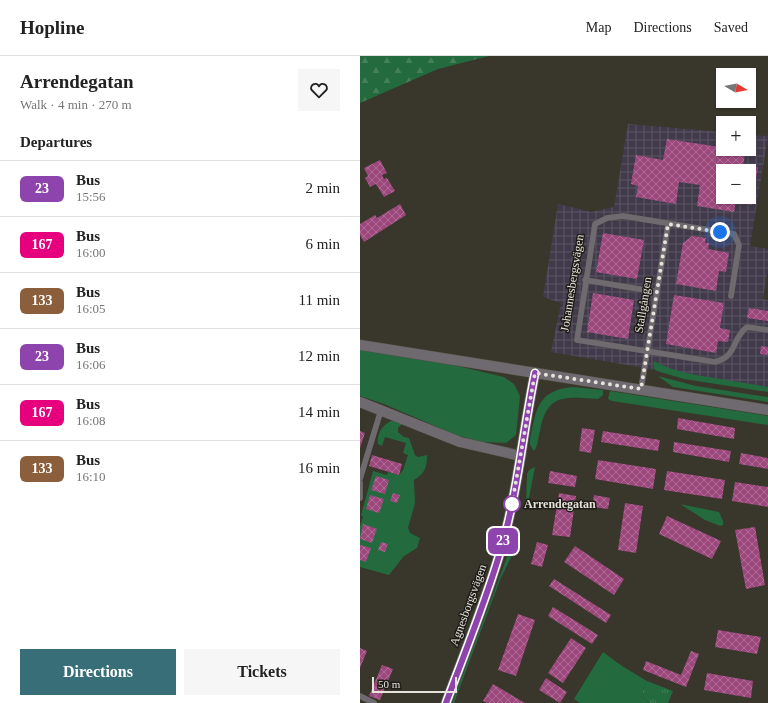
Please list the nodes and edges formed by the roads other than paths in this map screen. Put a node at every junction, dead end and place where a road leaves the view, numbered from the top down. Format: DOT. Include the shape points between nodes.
graph roads {
  1 [pos="668,224"];
  2 [pos="585,280"];
  3 [pos="657,292"];
  4 [pos="731,296"];
  5 [pos="768,330"];
  6 [pos="360,345"];
  7 [pos="647,351"];
  8 [pos="535,373"];
  9 [pos="641,389"];
  10 [pos="360,402"];
  11 [pos="381,410"];
  12 [pos="768,410"];
  13 [pos="521,456"];
  14 [pos="360,479"];
  15 [pos="360,483"];
  16 [pos="360,498"];
  17 [pos="360,696"];
  18 [pos="374,703"];
  19 [pos="446,703"];
  1 -- 2 [label="lane, Johannesbergsvägen" via="623,216 607,218 595,224"];
  1 -- 3 [label="lane, Stallgången"];
  1 -- 4 [label="lane, Johannesbergsvägen" via="734,234 739,245"];
  2 -- 3 [label="lane"];
  2 -- 7 [label="lane, Johannesbergsvägen" via="577,340"];
  3 -- 7 [label="lane, Stallgången"];
  5 -- 7 [label="lane, Johannesbergsvägen" via="747,327 740,332 733,351 724,359 715,362"];
  6 -- 8 [label="street"];
  7 -- 9 [label="lane, Stallgången"];
  8 -- 9 [label="street"];
  8 -- 13 [label="street, Agnesborgsvägen"];
  9 -- 12 [label="street"];
  10 -- 11 [label="street"];
  11 -- 13 [label="street" via="460,442"];
  11 -- 14 [label="lane"];
  13 -- 19 [label="street, Agnesborgsvägen" via="502,548"];
  15 -- 16 [label="lane"];
  17 -- 18 [label="lane"];
}
